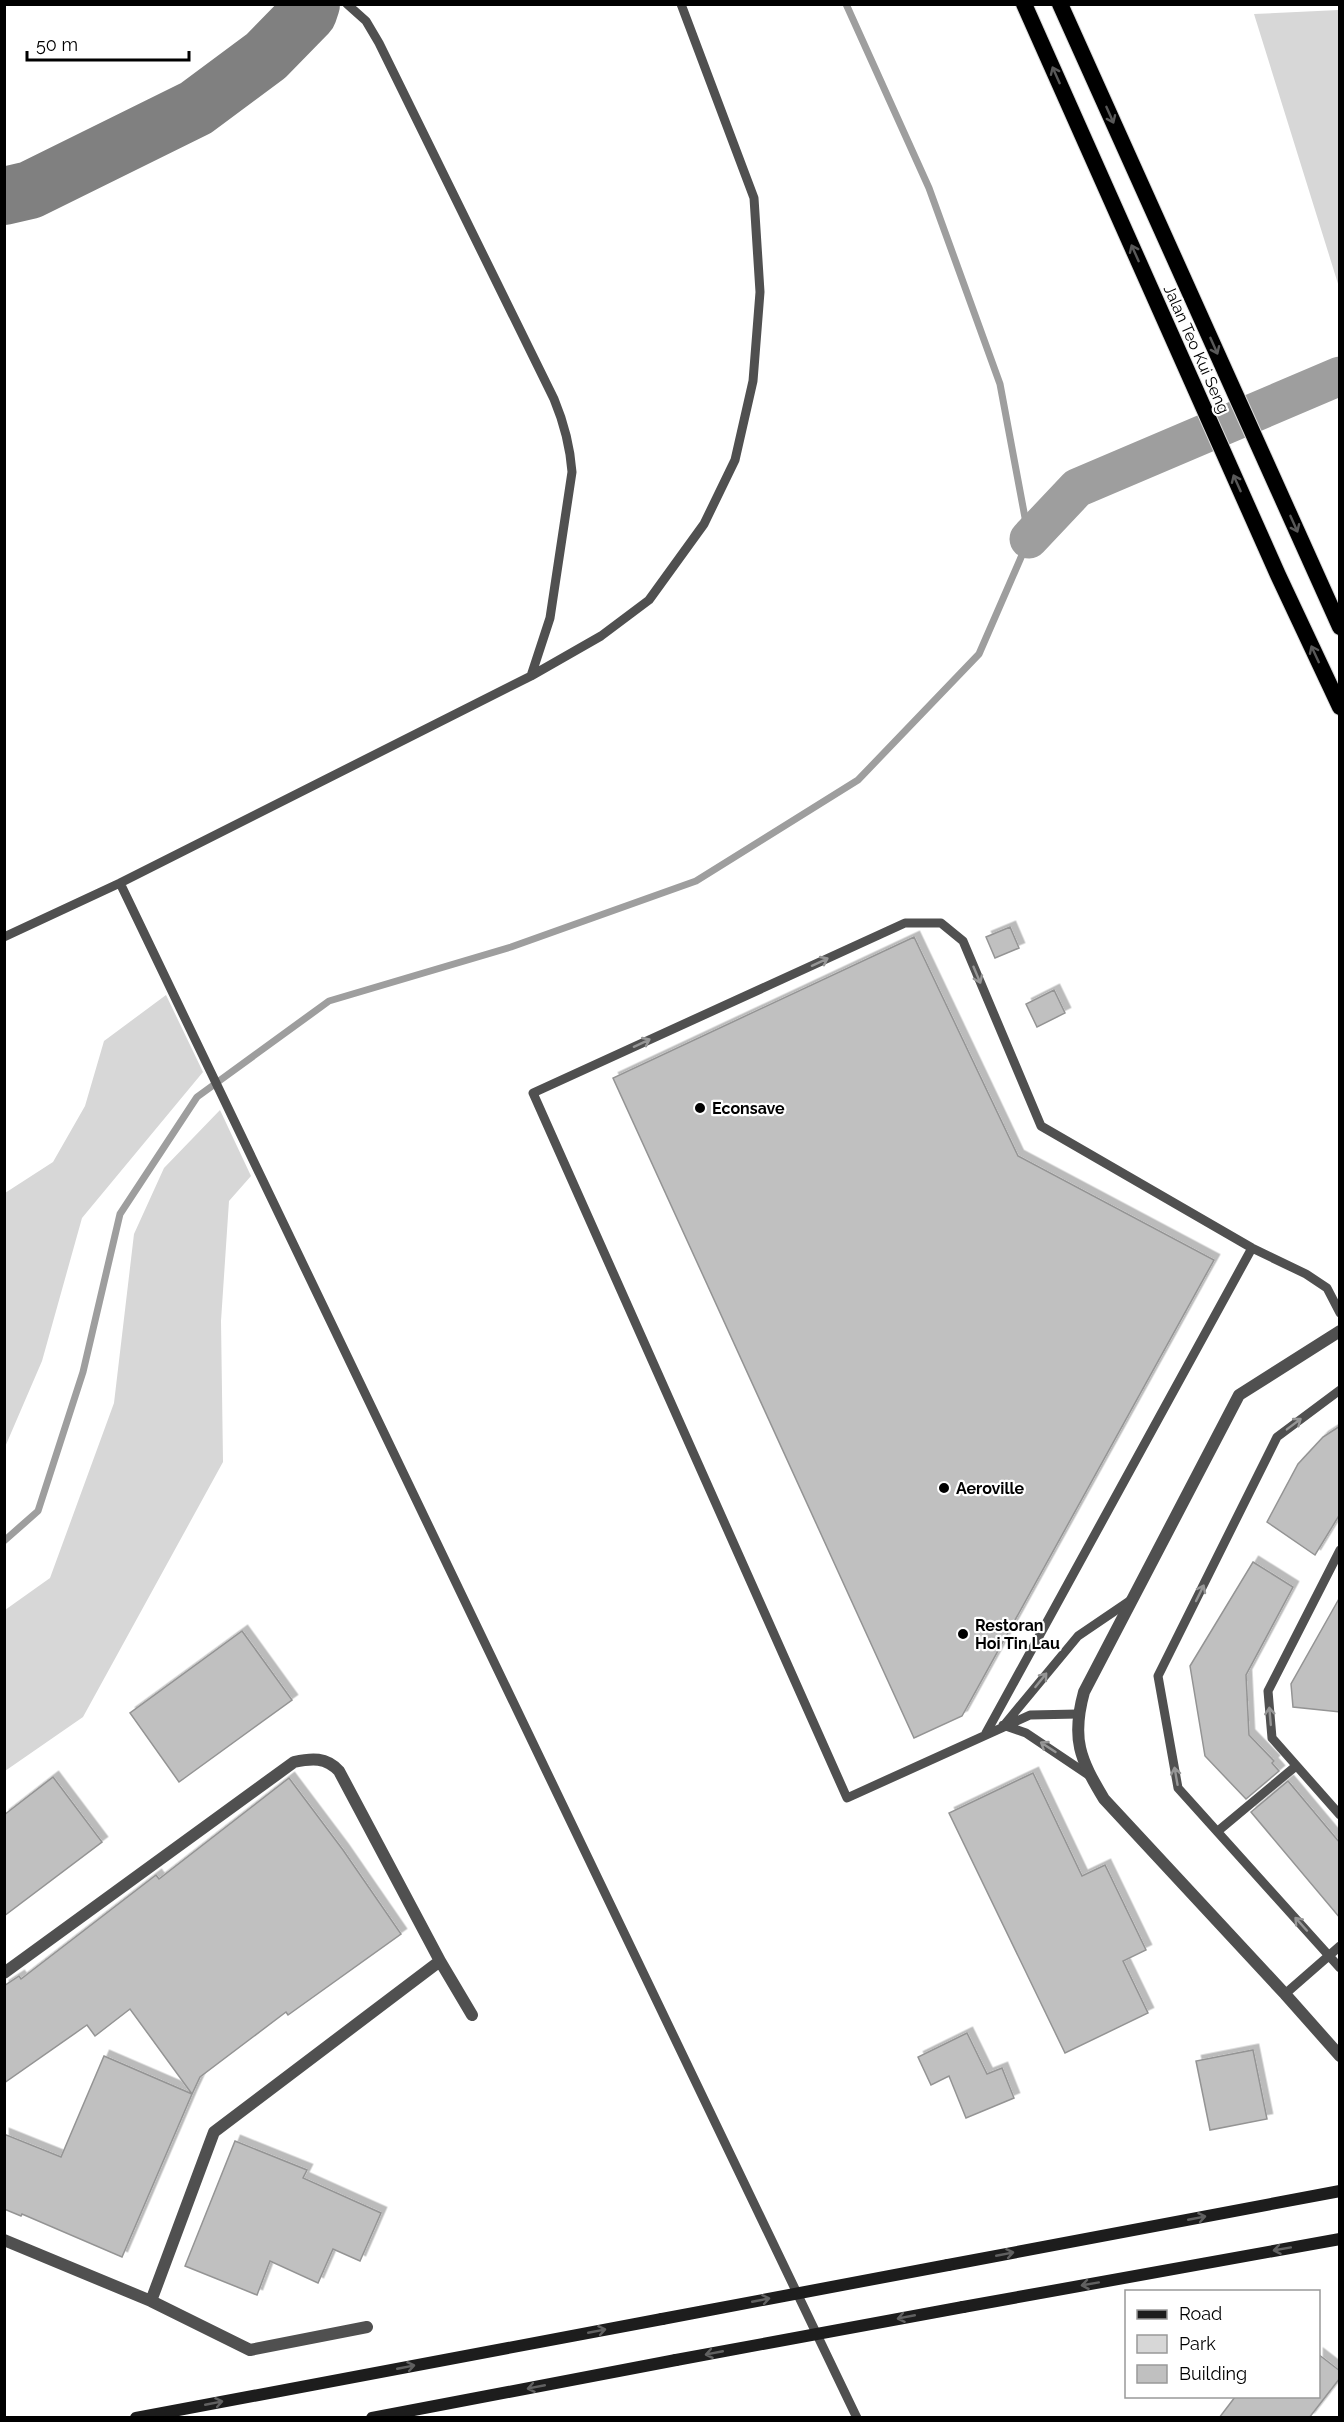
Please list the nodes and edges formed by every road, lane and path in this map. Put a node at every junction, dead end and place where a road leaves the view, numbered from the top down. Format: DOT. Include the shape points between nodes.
graph roads {
  1 [pos="347,4"];
  2 [pos="681,4"];
  3 [pos="1024,4"];
  4 [pos="1060,4"];
  5 [pos="1340,627"];
  6 [pos="531,676"];
  7 [pos="1340,707"];
  8 [pos="120,883"];
  9 [pos="4,937"];
  10 [pos="1252,1248"];
  11 [pos="1340,1313"];
  12 [pos="1340,1331"];
  13 [pos="1340,1390"];
  14 [pos="1340,1550"];
  15 [pos="1134,1597"];
  16 [pos="1078,1714"];
  17 [pos="1004,1725"];
  18 [pos="986,1733"];
  19 [pos="1296,1766"];
  20 [pos="1090,1776"];
  21 [pos="1340,1815"];
  22 [pos="1218,1831"];
  23 [pos="1340,1946"];
  24 [pos="1329,1956"];
  25 [pos="440,1961"];
  26 [pos="1340,1968"];
  27 [pos="4,1972"];
  28 [pos="1285,1994"];
  29 [pos="472,2015"];
  30 [pos="1340,2056"];
  31 [pos="1340,2191"];
  32 [pos="1340,2239"];
  33 [pos="4,2240"];
  34 [pos="151,2301"];
  35 [pos="367,2327"];
  36 [pos="136,2418"];
  37 [pos="372,2418"];
  38 [pos="856,2418"];
  1 -- 6 [label="lane" via="366,21 379,43 565,427 572,472 550,618"];
  2 -- 6 [label="lane" via="754,198 760,292 753,381 735,460 710,513 649,600 601,636"];
  7 -- 3 [label="highway, Jalan Teo Kui Seng, one-way"];
  4 -- 5 [label="highway, Jalan Teo Kui Seng, one-way"];
  6 -- 8 [label="lane"];
  8 -- 9 [label="lane"];
  8 -- 38 [label="lane"];
  10 -- 11 [label="lane" via="1327,1288"];
  10 -- 18 [label="lane"];
  18 -- 10 [label="lane, one-way" via="847,1798 533,1093 905,923 941,923 963,941 1041,1126"];
  12 -- 15 [label="street" via="1239,1395"];
  22 -- 13 [label="lane, one-way" via="1178,1788 1158,1676 1277,1437"];
  19 -- 14 [label="lane, one-way" via="1272,1738 1268,1691"];
  15 -- 16 [label="street" via="1084,1692"];
  17 -- 15 [label="lane, one-way" via="1078,1636"];
  16 -- 17 [label="lane" via="1030,1714"];
  16 -- 20 [label="street" via="1078,1747"];
  17 -- 18 [label="lane"];
  20 -- 17 [label="lane, one-way" via="1026,1733"];
  19 -- 21 [label="lane"];
  19 -- 22 [label="lane"];
  20 -- 28 [label="street" via="1104,1799"];
  24 -- 22 [label="lane, one-way"];
  23 -- 24 [label="lane"];
  24 -- 26 [label="lane"];
  24 -- 28 [label="lane"];
  25 -- 27 [label="street" via="339,1771 320,1759 306,1759 294,1762"];
  25 -- 29 [label="street"];
  25 -- 34 [label="street" via="214,2132"];
  28 -- 30 [label="street"];
  36 -- 31 [label="main road, one-way, bridge"];
  32 -- 37 [label="main road, one-way, bridge"];
  33 -- 34 [label="street"];
  34 -- 35 [label="street" via="250,2350"];
}
